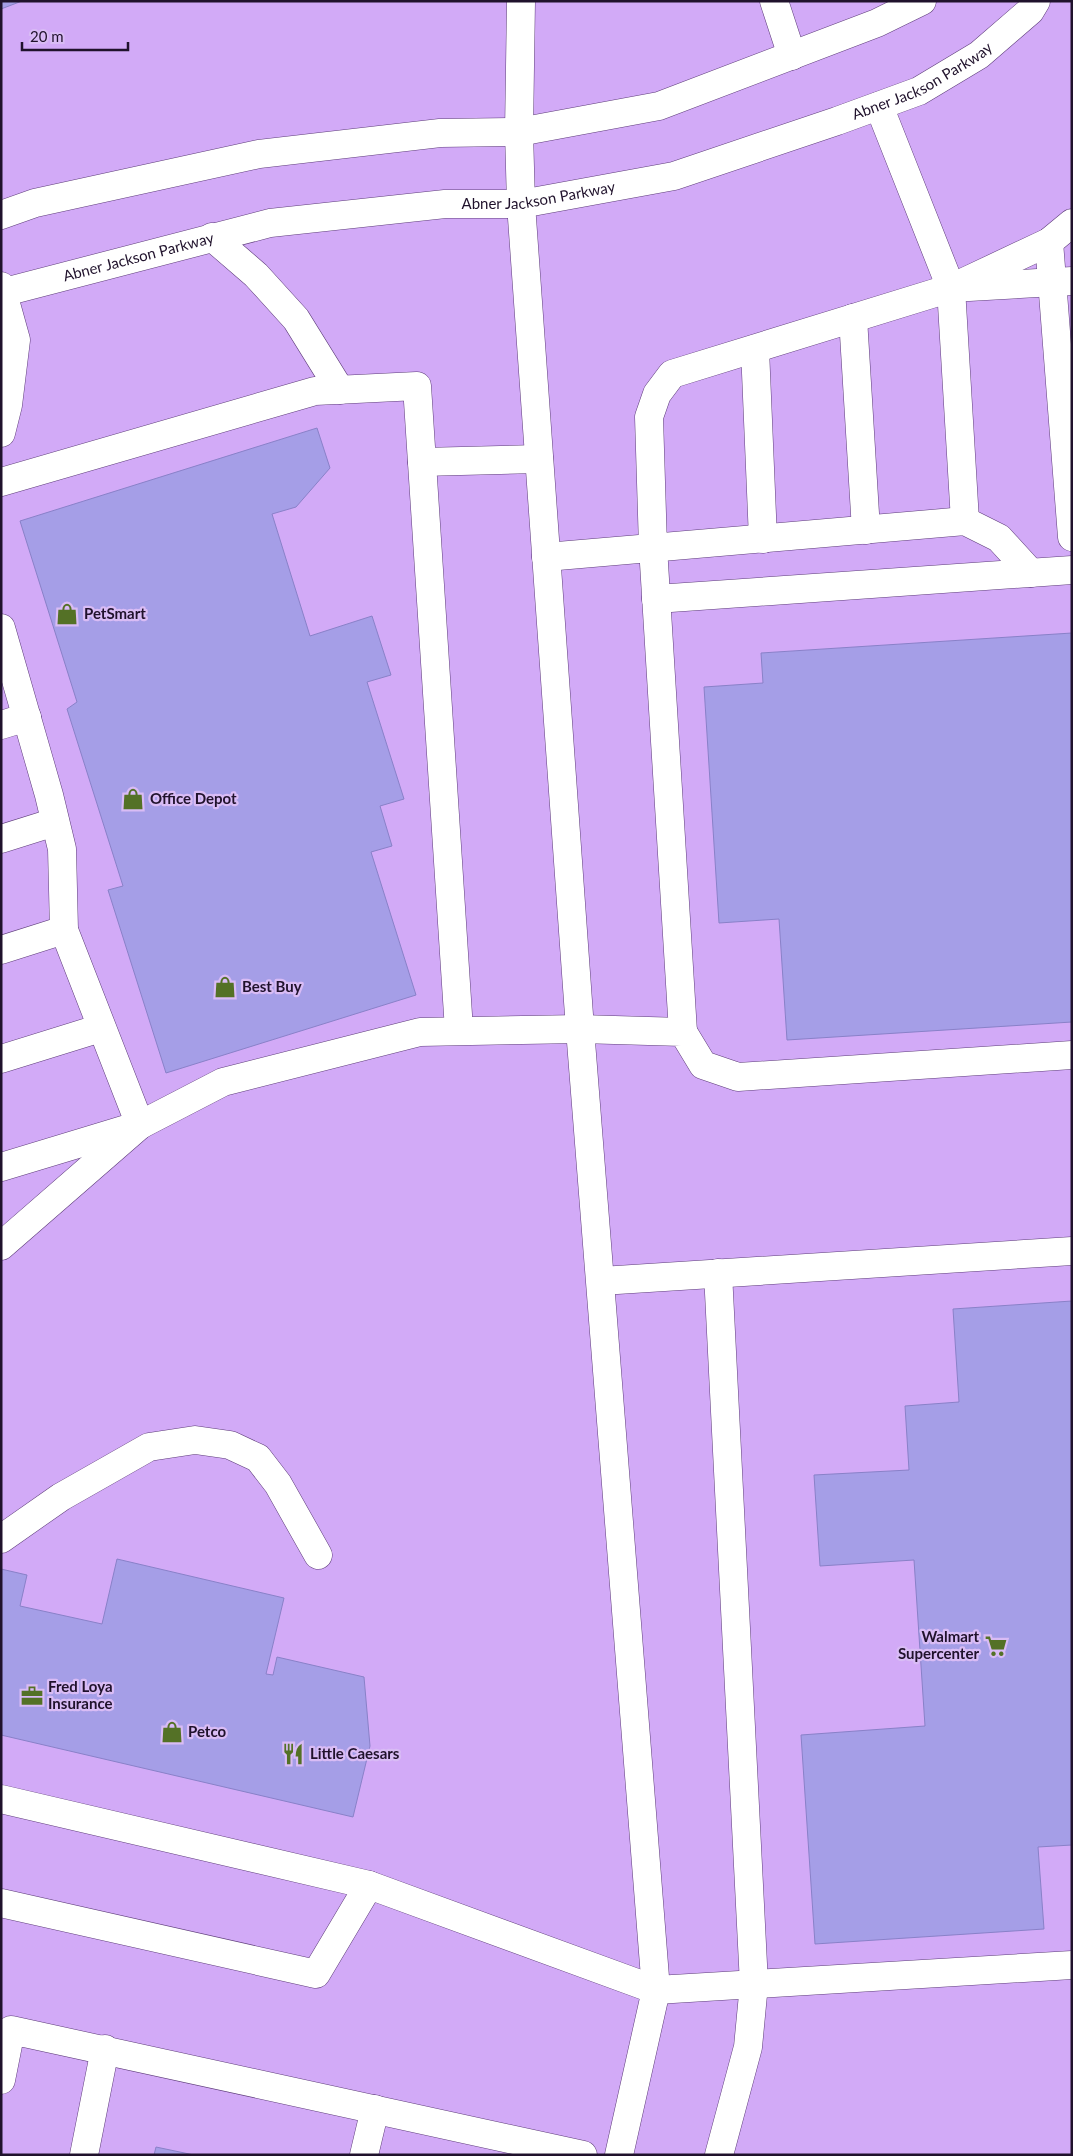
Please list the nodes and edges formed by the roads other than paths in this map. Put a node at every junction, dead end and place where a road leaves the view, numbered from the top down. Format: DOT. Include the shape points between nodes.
graph roads {
  1 [pos="521,1"];
  2 [pos="774,1"];
  3 [pos="922,1"];
  4 [pos="1036,1"];
  5 [pos="792,56"];
  6 [pos="879,106"];
  7 [pos="519,132"];
  8 [pos="521,204"];
  9 [pos="1,215"];
  10 [pos="1072,223"];
  11 [pos="212,237"];
  12 [pos="1049,242"];
  13 [pos="1062,282"];
  14 [pos="951,288"];
  15 [pos="2,291"];
  16 [pos="853,318"];
  17 [pos="755,349"];
  18 [pos="340,390"];
  19 [pos="1,433"];
  20 [pos="539,459"];
  21 [pos="422,462"];
  22 [pos="1,482"];
  23 [pos="965,521"];
  24 [pos="866,530"];
  25 [pos="763,538"];
  26 [pos="1072,538"];
  27 [pos="653,547"];
  28 [pos="546,557"];
  29 [pos="1072,570"];
  30 [pos="1031,573"];
  31 [pos="656,599"];
  32 [pos="1,628"];
  33 [pos="27,717"];
  34 [pos="1,725"];
  35 [pos="56,822"];
  36 [pos="1,840"];
  37 [pos="64,930"];
  38 [pos="1,950"];
  39 [pos="101,1028"];
  40 [pos="580,1029"];
  41 [pos="459,1030"];
  42 [pos="683,1032"];
  43 [pos="1072,1055"];
  44 [pos="1,1059"];
  45 [pos="140,1125"];
  46 [pos="1,1167"];
  47 [pos="1,1246"];
  48 [pos="1072,1251"];
  49 [pos="718,1273"];
  50 [pos="601,1281"];
  51 [pos="1,1539"];
  52 [pos="318,1555"];
  53 [pos="1,1799"];
  54 [pos="369,1885"];
  55 [pos="1,1902"];
  56 [pos="1072,1965"];
  57 [pos="754,1984"];
  58 [pos="656,1990"];
  59 [pos="105,2049"];
  60 [pos="1,2080"];
  61 [pos="375,2109"];
  62 [pos="539,2150"];
  63 [pos="84,2155"];
  64 [pos="364,2155"];
  65 [pos="584,2155"];
  66 [pos="618,2155"];
  67 [pos="719,2155"];
  1 -- 7 [label="street"];
  2 -- 5 [label="street"];
  3 -- 5 [label="street" via="877,23"];
  4 -- 6 [label="street, Abner Jackson Parkway" via="1030,11 979,55 919,91"];
  5 -- 7 [label="street" via="660,106"];
  6 -- 8 [label="street, Abner Jackson Parkway" via="674,176"];
  6 -- 14 [label="street"];
  7 -- 8 [label="street"];
  7 -- 9 [label="street" via="440,133 259,154 35,203"];
  8 -- 11 [label="street, Abner Jackson Parkway" via="445,204 270,223"];
  8 -- 20 [label="street"];
  10 -- 12 [label="street"];
  11 -- 15 [label="street, Abner Jackson Parkway"];
  11 -- 18 [label="street" via="256,275 296,319"];
  12 -- 13 [label="street"];
  12 -- 14 [label="street"];
  13 -- 14 [label="street"];
  13 -- 26 [label="street"];
  14 -- 16 [label="street"];
  14 -- 23 [label="street"];
  15 -- 19 [label="street" via="16,340"];
  16 -- 17 [label="street"];
  16 -- 24 [label="street"];
  17 -- 25 [label="street"];
  17 -- 27 [label="street" via="672,374 657,394 648,417"];
  18 -- 21 [label="street" via="417,386"];
  18 -- 22 [label="street" via="315,391"];
  20 -- 21 [label="street"];
  20 -- 28 [label="street"];
  21 -- 41 [label="street"];
  23 -- 24 [label="street"];
  23 -- 30 [label="street" via="999,538"];
  24 -- 25 [label="street"];
  25 -- 27 [label="street"];
  27 -- 28 [label="street"];
  27 -- 31 [label="street"];
  28 -- 40 [label="street"];
  29 -- 30 [label="street"];
  30 -- 31 [label="street"];
  31 -- 42 [label="street"];
  32 -- 33 [label="street"];
  33 -- 34 [label="street"];
  33 -- 35 [label="street"];
  35 -- 36 [label="street"];
  35 -- 37 [label="street" via="62,849"];
  37 -- 38 [label="street"];
  37 -- 39 [label="street"];
  39 -- 44 [label="street"];
  39 -- 45 [label="street"];
  40 -- 41 [label="street"];
  40 -- 42 [label="street"];
  40 -- 50 [label="street"];
  41 -- 45 [label="street" via="420,1032 223,1082"];
  42 -- 43 [label="street" via="703,1065 738,1077"];
  45 -- 46 [label="street"];
  45 -- 47 [label="street"];
  48 -- 49 [label="street"];
  49 -- 50 [label="street"];
  49 -- 57 [label="street"];
  50 -- 58 [label="street"];
  51 -- 52 [label="street" via="61,1497 149,1446 195,1440 230,1445 258,1458 278,1484"];
  53 -- 54 [label="street"];
  54 -- 55 [label="street" via="316,1974"];
  54 -- 58 [label="street"];
  56 -- 57 [label="street"];
  57 -- 58 [label="street"];
  57 -- 67 [label="street" via="748,2048"];
  58 -- 66 [label="street"];
  59 -- 60 [label="street" via="11,2030"];
  59 -- 61 [label="street"];
  59 -- 63 [label="street"];
  61 -- 62 [label="street"];
  61 -- 64 [label="street"];
  62 -- 65 [label="street"];
}
